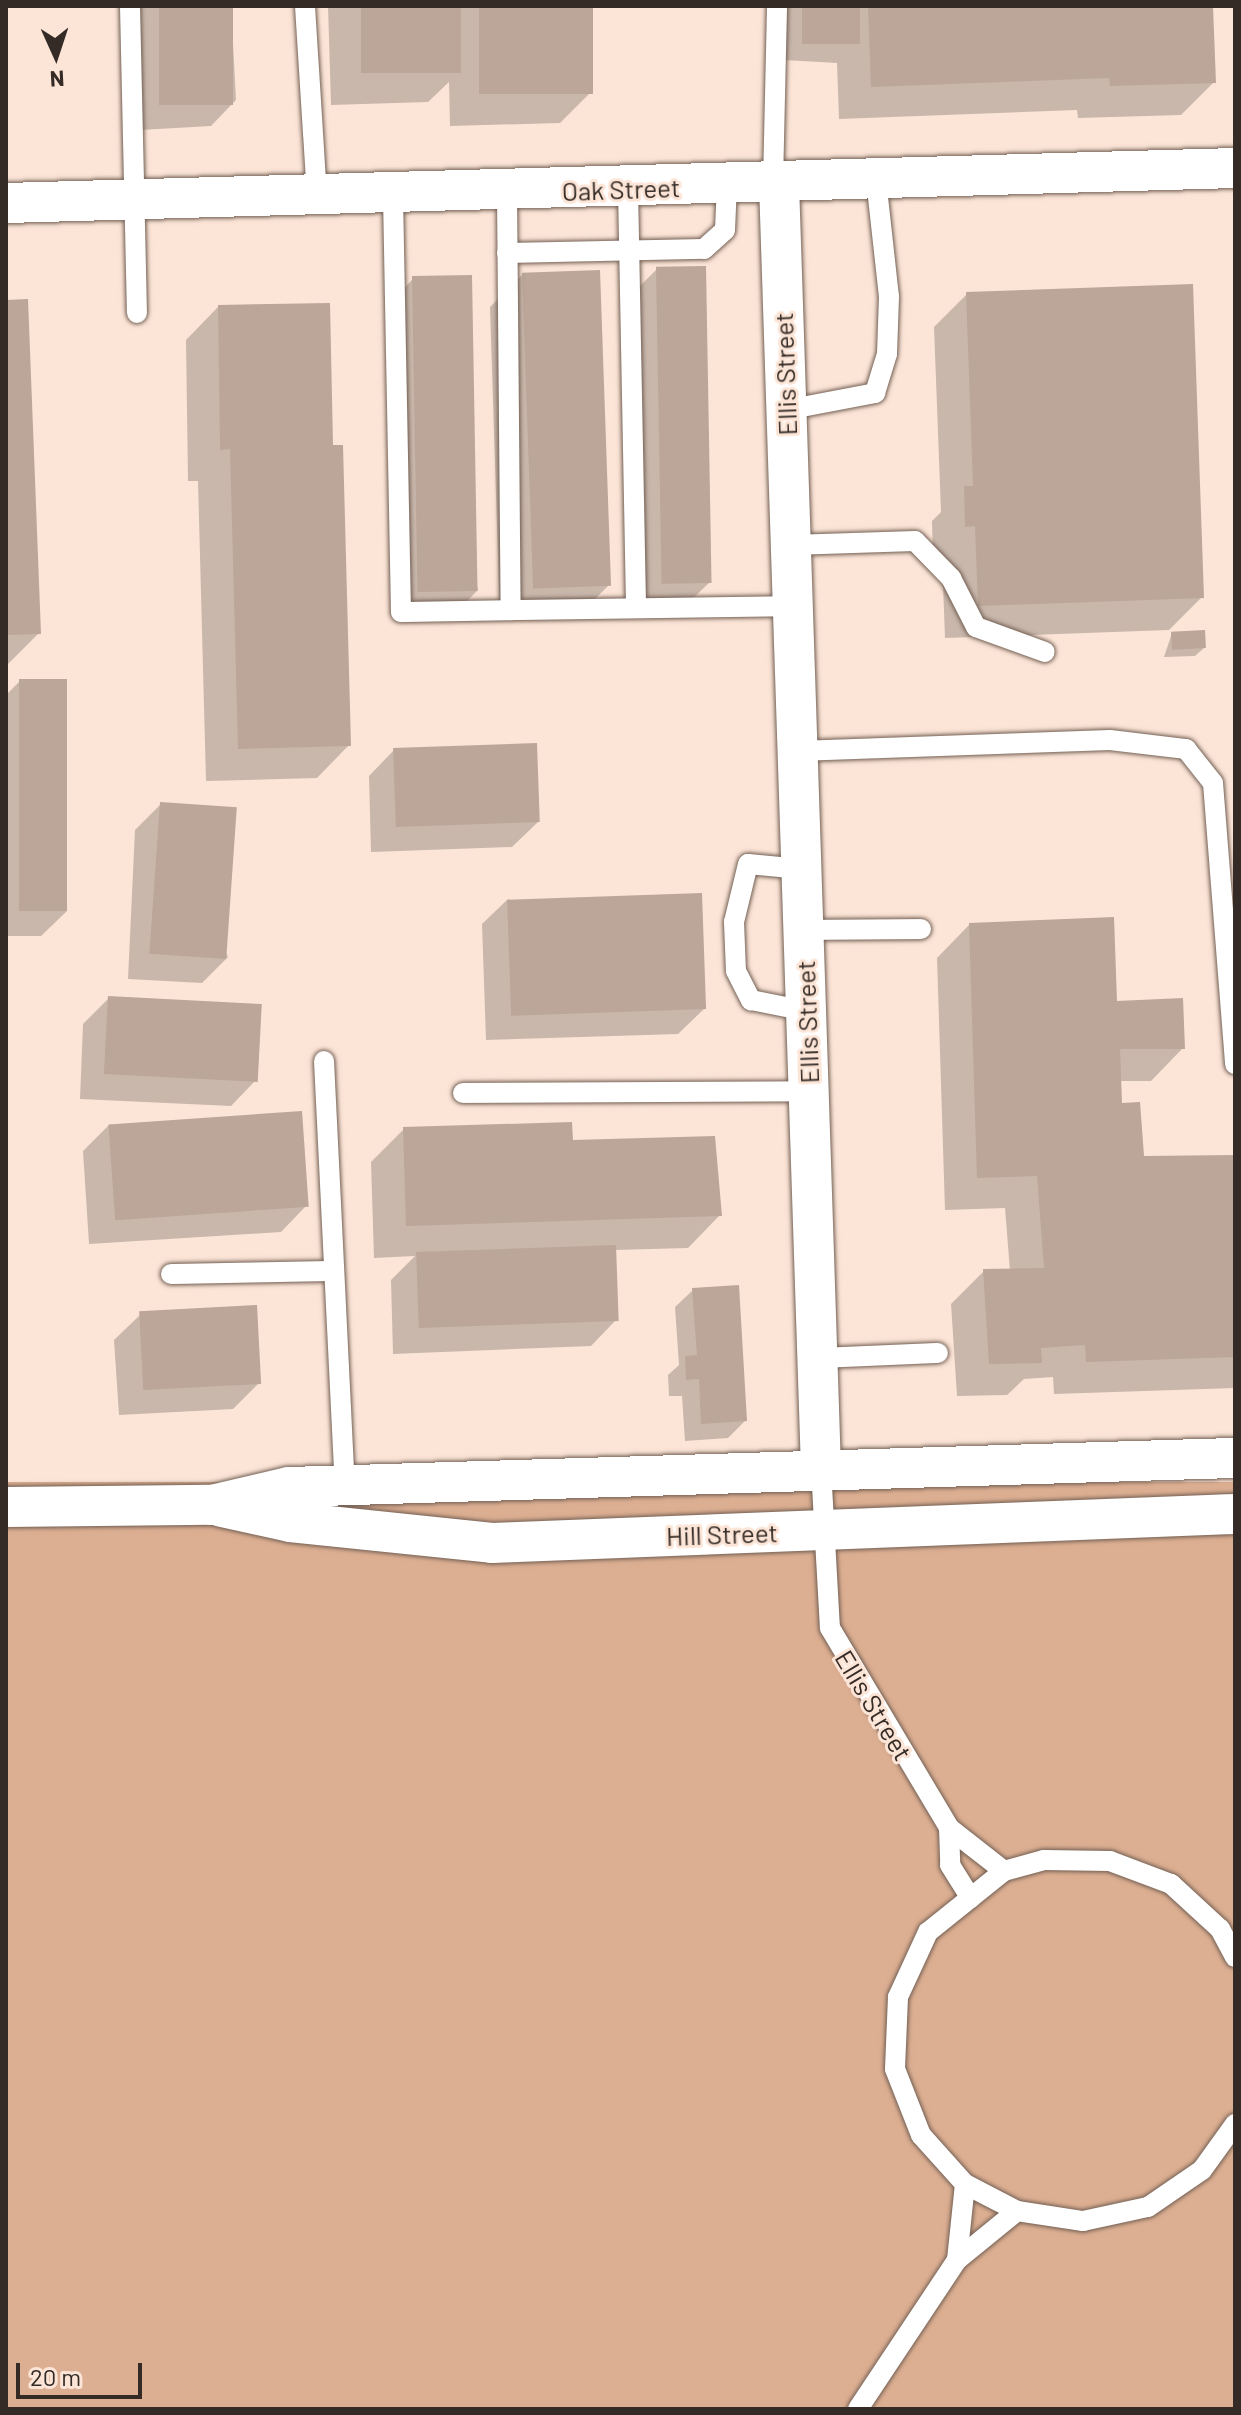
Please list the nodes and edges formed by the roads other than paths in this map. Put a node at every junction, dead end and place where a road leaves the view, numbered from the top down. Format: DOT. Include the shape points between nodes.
graph roads {
  1 [pos="130,6"];
  2 [pos="305,6"];
  3 [pos="777,6"];
  4 [pos="1235,168"];
  5 [pos="876,180"];
  6 [pos="776,183"];
  7 [pos="727,185"];
  8 [pos="628,188"];
  9 [pos="507,193"];
  10 [pos="393,196"];
  11 [pos="317,198"];
  12 [pos="135,201"];
  13 [pos="6,203"];
  14 [pos="629,250"];
  15 [pos="507,253"];
  16 [pos="137,313"];
  17 [pos="786,410"];
  18 [pos="791,545"];
  19 [pos="793,606"];
  20 [pos="636,608"];
  21 [pos="511,610"];
  22 [pos="1045,652"];
  23 [pos="798,751"];
  24 [pos="801,869"];
  25 [pos="921,929"];
  26 [pos="804,930"];
  27 [pos="806,1011"];
  28 [pos="324,1061"];
  29 [pos="1235,1064"];
  30 [pos="809,1091"];
  31 [pos="463,1093"];
  32 [pos="333,1271"];
  33 [pos="171,1274"];
  34 [pos="938,1353"];
  35 [pos="818,1358"];
  36 [pos="1235,1458"];
  37 [pos="821,1468"];
  38 [pos="345,1485"];
  39 [pos="212,1505"];
  40 [pos="6,1507"];
  41 [pos="1235,1514"];
  42 [pos="823,1530"];
  43 [pos="949,1828"];
  44 [pos="1004,1871"];
  45 [pos="971,1898"];
  46 [pos="1235,1957"];
  47 [pos="1235,2124"];
  48 [pos="965,2184"];
  49 [pos="1017,2211"];
  50 [pos="957,2260"];
  51 [pos="858,2409"];
  1 -- 12 [label="lane"];
  2 -- 11 [label="lane"];
  3 -- 6 [label="lane"];
  4 -- 5 [label="street, Oak Street"];
  5 -- 6 [label="street, Oak Street"];
  5 -- 17 [label="lane" via="889,297 887,354 875,393"];
  6 -- 7 [label="street, Oak Street"];
  6 -- 17 [label="street, Ellis Street"];
  7 -- 8 [label="street, Oak Street"];
  7 -- 14 [label="lane" via="725,230 715,245"];
  8 -- 9 [label="street, Oak Street"];
  8 -- 14 [label="lane"];
  9 -- 10 [label="street, Oak Street"];
  9 -- 15 [label="lane"];
  10 -- 11 [label="street, Oak Street"];
  10 -- 21 [label="lane" via="401,612"];
  11 -- 12 [label="street, Oak Street"];
  12 -- 13 [label="street, Oak Street"];
  12 -- 16 [label="lane"];
  14 -- 15 [label="lane"];
  14 -- 20 [label="lane"];
  15 -- 21 [label="lane"];
  17 -- 18 [label="street, Ellis Street"];
  18 -- 19 [label="street, Ellis Street"];
  18 -- 22 [label="lane" via="915,541 951,578 976,627"];
  19 -- 20 [label="lane"];
  19 -- 23 [label="street, Ellis Street"];
  20 -- 21 [label="lane"];
  23 -- 24 [label="street, Ellis Street"];
  23 -- 29 [label="lane" via="1110,740 1186,749 1213,783"];
  24 -- 26 [label="street, Ellis Street"];
  24 -- 27 [label="lane" via="748,864 734,922 736,971 751,1000"];
  25 -- 26 [label="lane"];
  26 -- 27 [label="street, Ellis Street"];
  27 -- 30 [label="street, Ellis Street"];
  28 -- 32 [label="lane"];
  30 -- 31 [label="lane"];
  30 -- 35 [label="street, Ellis Street"];
  32 -- 33 [label="lane"];
  32 -- 38 [label="lane"];
  34 -- 35 [label="lane"];
  35 -- 37 [label="street, Ellis Street"];
  36 -- 37 [label="street, Hill Street"];
  37 -- 38 [label="street, Hill Street"];
  37 -- 42 [label="lane, Ellis Street"];
  38 -- 39 [label="street, Hill Street" via="289,1487"];
  39 -- 40 [label="street, Hill Street"];
  39 -- 42 [label="street, Hill Street" via="290,1522 492,1543"];
  41 -- 42 [label="street, Hill Street"];
  42 -- 43 [label="lane, Ellis Street" via="830,1628"];
  43 -- 44 [label="lane, Ellis Street"];
  43 -- 45 [label="lane, Ellis Street" via="950,1865"];
  44 -- 45 [label="lane"];
  44 -- 46 [label="lane" via="1044,1860 1110,1861 1171,1884 1220,1929"];
  45 -- 48 [label="lane" via="928,1932 898,1997 895,2069 921,2135"];
  47 -- 49 [label="lane" via="1202,2170 1148,2207 1083,2221"];
  48 -- 49 [label="lane"];
  48 -- 50 [label="lane"];
  49 -- 50 [label="lane"];
  50 -- 51 [label="lane"];
}
